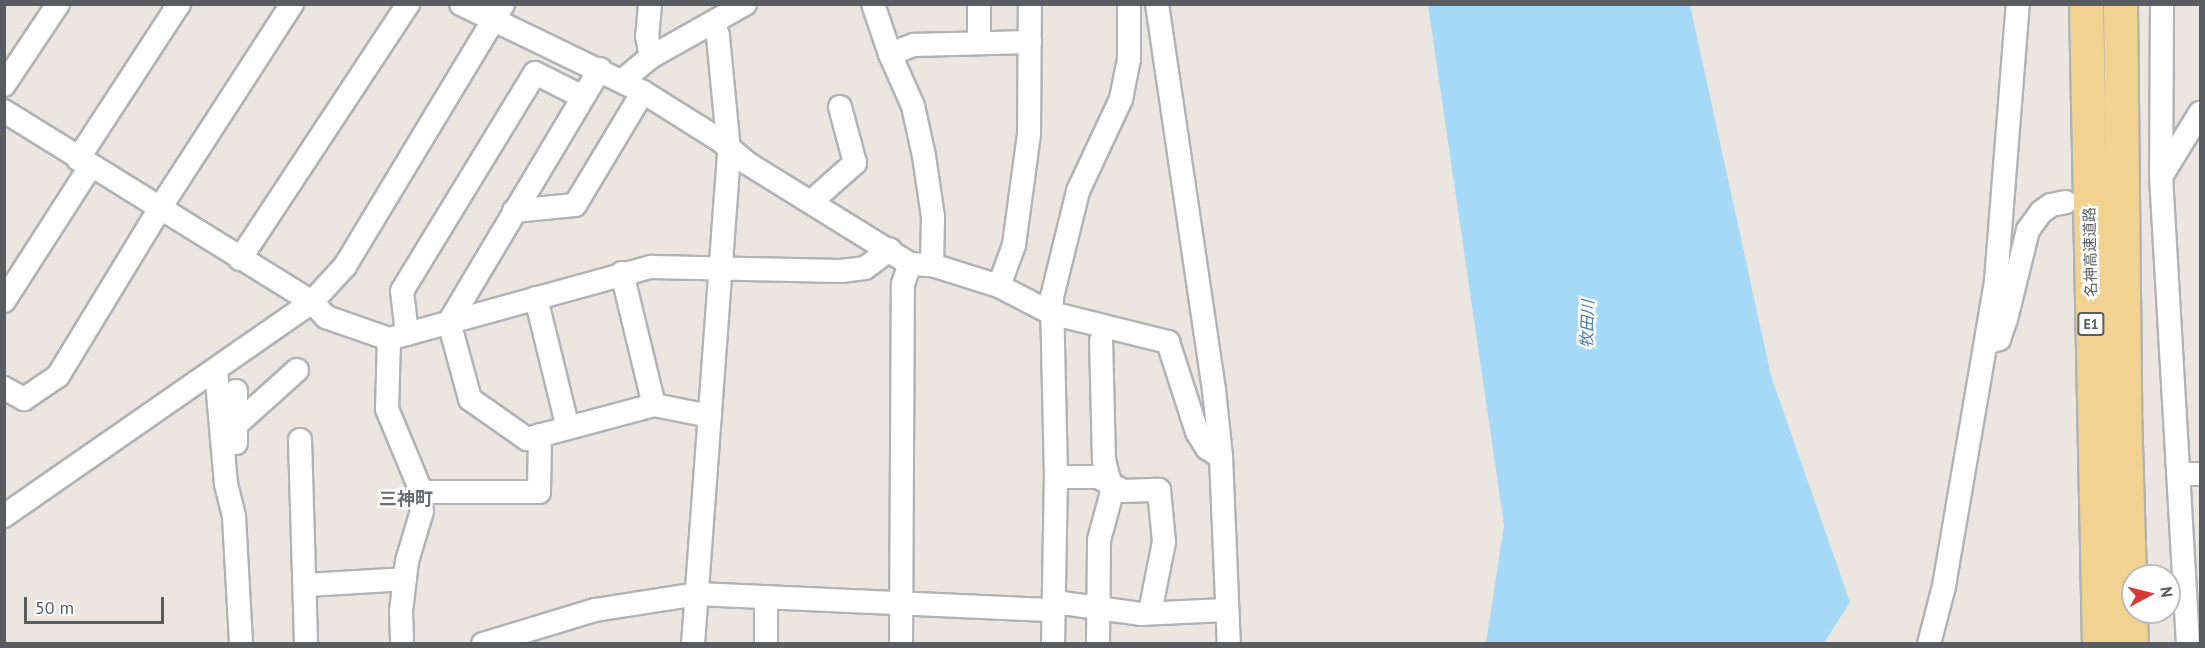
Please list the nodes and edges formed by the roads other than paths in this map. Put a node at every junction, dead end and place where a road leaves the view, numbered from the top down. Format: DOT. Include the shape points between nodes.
graph roads {
  1 [pos="58,4"];
  2 [pos="179,4"];
  3 [pos="292,4"];
  4 [pos="408,4"];
  5 [pos="461,4"];
  6 [pos="650,4"];
  7 [pos="746,4"];
  8 [pos="873,4"];
  9 [pos="979,4"];
  10 [pos="1030,4"];
  11 [pos="1130,4"];
  12 [pos="1157,4"];
  13 [pos="2018,4"];
  14 [pos="2086,4"];
  15 [pos="2120,4"];
  16 [pos="2162,4"];
  17 [pos="499,12"];
  18 [pos="714,24"];
  19 [pos="1030,42"];
  20 [pos="979,43"];
  21 [pos="890,54"];
  22 [pos="651,57"];
  23 [pos="600,69"];
  24 [pos="622,81"];
  25 [pos="4,85"];
  26 [pos="643,92"];
  27 [pos="581,96"];
  28 [pos="840,107"];
  29 [pos="4,111"];
  30 [pos="2200,113"];
  31 [pos="729,151"];
  32 [pos="84,163"];
  33 [pos="2161,180"];
  34 [pos="2137,186"];
  35 [pos="811,202"];
  36 [pos="2066,202"];
  37 [pos="160,208"];
  38 [pos="514,212"];
  39 [pos="890,249"];
  40 [pos="240,259"];
  41 [pos="921,264"];
  42 [pos="720,270"];
  43 [pos="622,273"];
  44 [pos="999,286"];
  45 [pos="536,298"];
  46 [pos="4,301"];
  47 [pos="312,302"];
  48 [pos="1051,313"];
  49 [pos="449,322"];
  50 [pos="398,336"];
  51 [pos="1101,341"];
  52 [pos="1985,344"];
  53 [pos="297,369"];
  54 [pos="216,370"];
  55 [pos="4,388"];
  56 [pos="236,391"];
  57 [pos="654,405"];
  58 [pos="710,416"];
  59 [pos="236,425"];
  60 [pos="568,428"];
  61 [pos="540,435"];
  62 [pos="300,440"];
  63 [pos="1221,457"];
  64 [pos="2190,474"];
  65 [pos="1056,477"];
  66 [pos="1109,482"];
  67 [pos="419,492"];
  68 [pos="230,499"];
  69 [pos="8,508"];
  70 [pos="405,579"];
  71 [pos="305,585"];
  72 [pos="697,594"];
  73 [pos="766,597"];
  74 [pos="2194,599"];
  75 [pos="902,602"];
  76 [pos="1054,606"];
  77 [pos="1098,607"];
  78 [pos="1226,610"];
  79 [pos="1150,612"];
  80 [pos="242,644"];
  81 [pos="306,644"];
  82 [pos="402,644"];
  83 [pos="483,644"];
  84 [pos="693,644"];
  85 [pos="766,644"];
  86 [pos="902,644"];
  87 [pos="1053,644"];
  88 [pos="1098,644"];
  89 [pos="1229,644"];
  90 [pos="1929,644"];
  91 [pos="2099,644"];
  92 [pos="2131,644"];
  93 [pos="2188,644"];
  1 -- 25 [label="street"];
  2 -- 32 [label="street"];
  3 -- 37 [label="street"];
  4 -- 40 [label="street"];
  5 -- 17 [label="street"];
  6 -- 22 [label="street" via="647,36"];
  7 -- 18 [label="street"];
  8 -- 21 [label="street"];
  9 -- 20 [label="street"];
  10 -- 19 [label="street"];
  11 -- 48 [label="street" via="1129,59 1121,99 1078,191"];
  12 -- 63 [label="street"];
  13 -- 52 [label="street" via="1996,280"];
  14 -- 91 [label="highway, 名神高速道路 / E1"];
  15 -- 92 [label="highway, E1"];
  16 -- 33 [label="street"];
  17 -- 23 [label="street"];
  17 -- 47 [label="street" via="345,266"];
  18 -- 22 [label="street"];
  18 -- 31 [label="street"];
  19 -- 20 [label="street"];
  19 -- 44 [label="street" via="1029,134 1014,245"];
  20 -- 21 [label="street" via="914,45"];
  21 -- 41 [label="street" via="913,106 924,156 933,217"];
  22 -- 24 [label="street"];
  23 -- 24 [label="street"];
  23 -- 27 [label="street"];
  24 -- 26 [label="street"];
  26 -- 31 [label="street" via="720,141"];
  26 -- 38 [label="street" via="575,206"];
  27 -- 38 [label="street"];
  27 -- 50 [label="street" via="535,73 402,291"];
  28 -- 35 [label="street" via="855,163"];
  29 -- 32 [label="street"];
  30 -- 33 [label="street"];
  31 -- 35 [label="street"];
  31 -- 42 [label="street"];
  32 -- 37 [label="street"];
  32 -- 46 [label="street"];
  33 -- 34 [label="street"];
  33 -- 64 [label="street"];
  35 -- 39 [label="street"];
  36 -- 52 [label="street" via="2041,212 2028,230 2002,329 1998,339"];
  37 -- 40 [label="street"];
  37 -- 55 [label="street" via="58,376 24,399"];
  38 -- 49 [label="street"];
  39 -- 41 [label="street"];
  39 -- 42 [label="street" via="865,268 841,272"];
  40 -- 47 [label="street"];
  41 -- 44 [label="street"];
  41 -- 75 [label="street" via="903,284"];
  42 -- 43 [label="street" via="651,267"];
  42 -- 58 [label="street"];
  43 -- 45 [label="street"];
  43 -- 57 [label="street"];
  44 -- 48 [label="street"];
  45 -- 49 [label="street"];
  45 -- 60 [label="street"];
  47 -- 50 [label="street" via="326,317"];
  47 -- 54 [label="street"];
  48 -- 63 [label="street" via="1168,342 1197,432 1207,448"];
  48 -- 65 [label="street"];
  49 -- 50 [label="street"];
  49 -- 61 [label="street" via="470,399 526,439"];
  50 -- 67 [label="street" via="387,409"];
  51 -- 66 [label="street" via="1104,461"];
  52 -- 90 [label="street" via="1944,586"];
  53 -- 59 [label="street"];
  54 -- 68 [label="street"];
  54 -- 69 [label="street"];
  56 -- 59 [label="street"];
  57 -- 58 [label="street"];
  57 -- 60 [label="street"];
  58 -- 72 [label="street"];
  59 -- 68 [label="street" via="237,488"];
  60 -- 61 [label="street"];
  61 -- 67 [label="street" via="539,492"];
  62 -- 71 [label="street"];
  63 -- 78 [label="street"];
  64 -- 74 [label="street"];
  65 -- 66 [label="street" via="1098,477"];
  65 -- 76 [label="street"];
  66 -- 77 [label="street" via="1112,492 1099,540"];
  66 -- 79 [label="street" via="1123,491 1158,490 1164,543"];
  67 -- 70 [label="street" via="422,511"];
  68 -- 80 [label="street"];
  70 -- 71 [label="street"];
  70 -- 82 [label="street"];
  71 -- 81 [label="street"];
  72 -- 73 [label="street"];
  72 -- 83 [label="street" via="595,610"];
  72 -- 84 [label="street"];
  73 -- 75 [label="street"];
  73 -- 85 [label="street"];
  74 -- 93 [label="street"];
  75 -- 76 [label="street"];
  75 -- 86 [label="street"];
  76 -- 77 [label="street"];
  76 -- 87 [label="street"];
  77 -- 79 [label="street"];
  77 -- 88 [label="street"];
  78 -- 79 [label="street"];
  78 -- 89 [label="street"];
}
